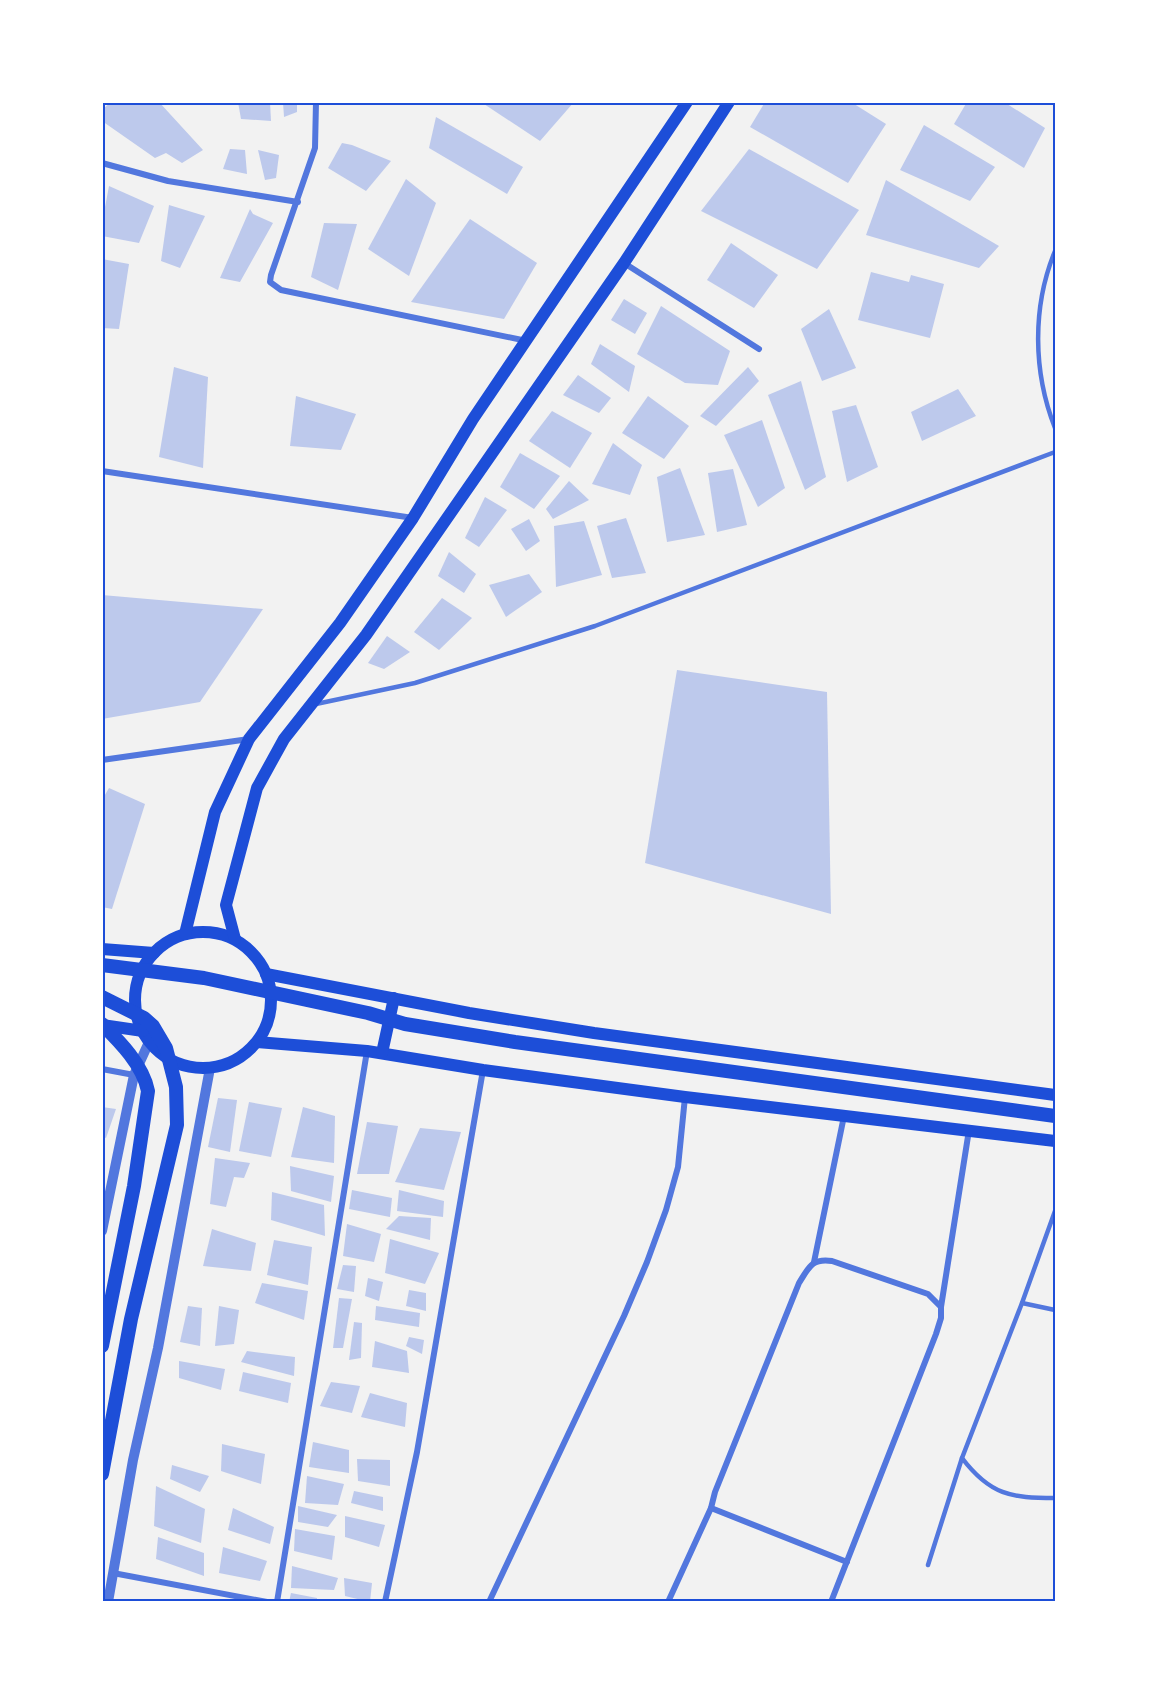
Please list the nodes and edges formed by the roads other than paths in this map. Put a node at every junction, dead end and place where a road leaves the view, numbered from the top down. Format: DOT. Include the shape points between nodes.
graph roads {
  1 [pos="316,102"];
  2 [pos="687,102"];
  3 [pos="729,102"];
  4 [pos="102,163"];
  5 [pos="298,202"];
  6 [pos="1055,251"];
  7 [pos="624,263"];
  8 [pos="527,341"];
  9 [pos="759,349"];
  10 [pos="1055,429"];
  11 [pos="1055,452"];
  12 [pos="102,471"];
  13 [pos="413,518"];
  14 [pos="311,705"];
  15 [pos="249,739"];
  16 [pos="102,760"];
  17 [pos="185,934"];
  18 [pos="235,939"];
  19 [pos="102,949"];
  20 [pos="154,953"];
  21 [pos="102,965"];
  22 [pos="266,974"];
  23 [pos="102,997"];
  24 [pos="394,998"];
  25 [pos="102,1025"];
  26 [pos="146,1036"];
  27 [pos="257,1042"];
  28 [pos="367,1050"];
  29 [pos="382,1053"];
  30 [pos="210,1068"];
  31 [pos="102,1069"];
  32 [pos="483,1070"];
  33 [pos="140,1078"];
  34 [pos="1055,1095"];
  35 [pos="685,1097"];
  36 [pos="844,1116"];
  37 [pos="1055,1116"];
  38 [pos="969,1130"];
  39 [pos="1055,1140"];
  40 [pos="1055,1210"];
  41 [pos="102,1231"];
  42 [pos="814,1262"];
  43 [pos="1022,1303"];
  44 [pos="941,1307"];
  45 [pos="1055,1310"];
  46 [pos="102,1346"];
  47 [pos="962,1458"];
  48 [pos="102,1474"];
  49 [pos="1055,1498"];
  50 [pos="711,1508"];
  51 [pos="847,1562"];
  52 [pos="928,1565"];
  53 [pos="112,1573"];
  54 [pos="108,1602"];
  55 [pos="267,1602"];
  56 [pos="277,1602"];
  57 [pos="386,1602"];
  58 [pos="489,1602"];
  59 [pos="668,1602"];
  60 [pos="831,1602"];
  1 -- 5 [label="street" via="315,147"];
  2 -- 8 [label="main road"];
  3 -- 7 [label="main road"];
  4 -- 5 [label="street" via="168,181"];
  5 -- 8 [label="street" via="270,275 274,287"];
  6 -- 10 [label="lane" via="1039,313 1038,360 1046,406"];
  7 -- 9 [label="street"];
  7 -- 14 [label="main road" via="366,635"];
  8 -- 13 [label="main road" via="473,418"];
  11 -- 14 [label="lane" via="595,626 415,683"];
  12 -- 13 [label="street"];
  13 -- 15 [label="main road" via="340,623"];
  14 -- 18 [label="main road" via="284,739 257,788 226,905"];
  15 -- 16 [label="street"];
  15 -- 17 [label="main road" via="215,812"];
  17 -- 18 [label="main road" via="213,932"];
  17 -- 20 [label="main road"];
  18 -- 22 [label="main road" via="250,950"];
  19 -- 20 [label="main road"];
  20 -- 26 [label="main road" via="139,976 135,998 138,1021"];
  21 -- 37 [label="main road" via="204,978 405,1024 515,1042"];
  22 -- 24 [label="main road"];
  22 -- 27 [label="main road" via="272,1009"];
  23 -- 48 [label="main road" via="144,1018 166,1048 176,1088 177,1125 131,1320"];
  24 -- 29 [label="main road"];
  24 -- 34 [label="main road" via="594,1033"];
  25 -- 26 [label="main road"];
  25 -- 33 [label="main road" via="122,1044"];
  26 -- 30 [label="main road" via="166,1058 187,1067"];
  26 -- 33 [label="street"];
  27 -- 28 [label="main road"];
  27 -- 30 [label="main road" via="232,1063"];
  28 -- 29 [label="main road"];
  28 -- 56 [label="street"];
  29 -- 32 [label="main road"];
  30 -- 53 [label="street"];
  31 -- 33 [label="street"];
  32 -- 35 [label="main road"];
  32 -- 57 [label="street" via="417,1452"];
  33 -- 41 [label="street"];
  33 -- 46 [label="main road" via="148,1090 134,1186"];
  35 -- 36 [label="main road"];
  35 -- 58 [label="street" via="678,1167 647,1262"];
  36 -- 38 [label="main road"];
  36 -- 42 [label="street"];
  38 -- 39 [label="main road"];
  38 -- 44 [label="street"];
  40 -- 43 [label="lane"];
  42 -- 44 [label="street" via="832,1261 928,1294"];
  42 -- 50 [label="street" via="800,1283"];
  43 -- 45 [label="lane"];
  43 -- 47 [label="lane"];
  44 -- 51 [label="street" via="936,1334"];
  47 -- 49 [label="lane" via="990,1487 1004,1493"];
  47 -- 52 [label="lane"];
  50 -- 51 [label="street"];
  50 -- 59 [label="street"];
  51 -- 60 [label="street"];
  53 -- 54 [label="street"];
  53 -- 55 [label="street"];
}
